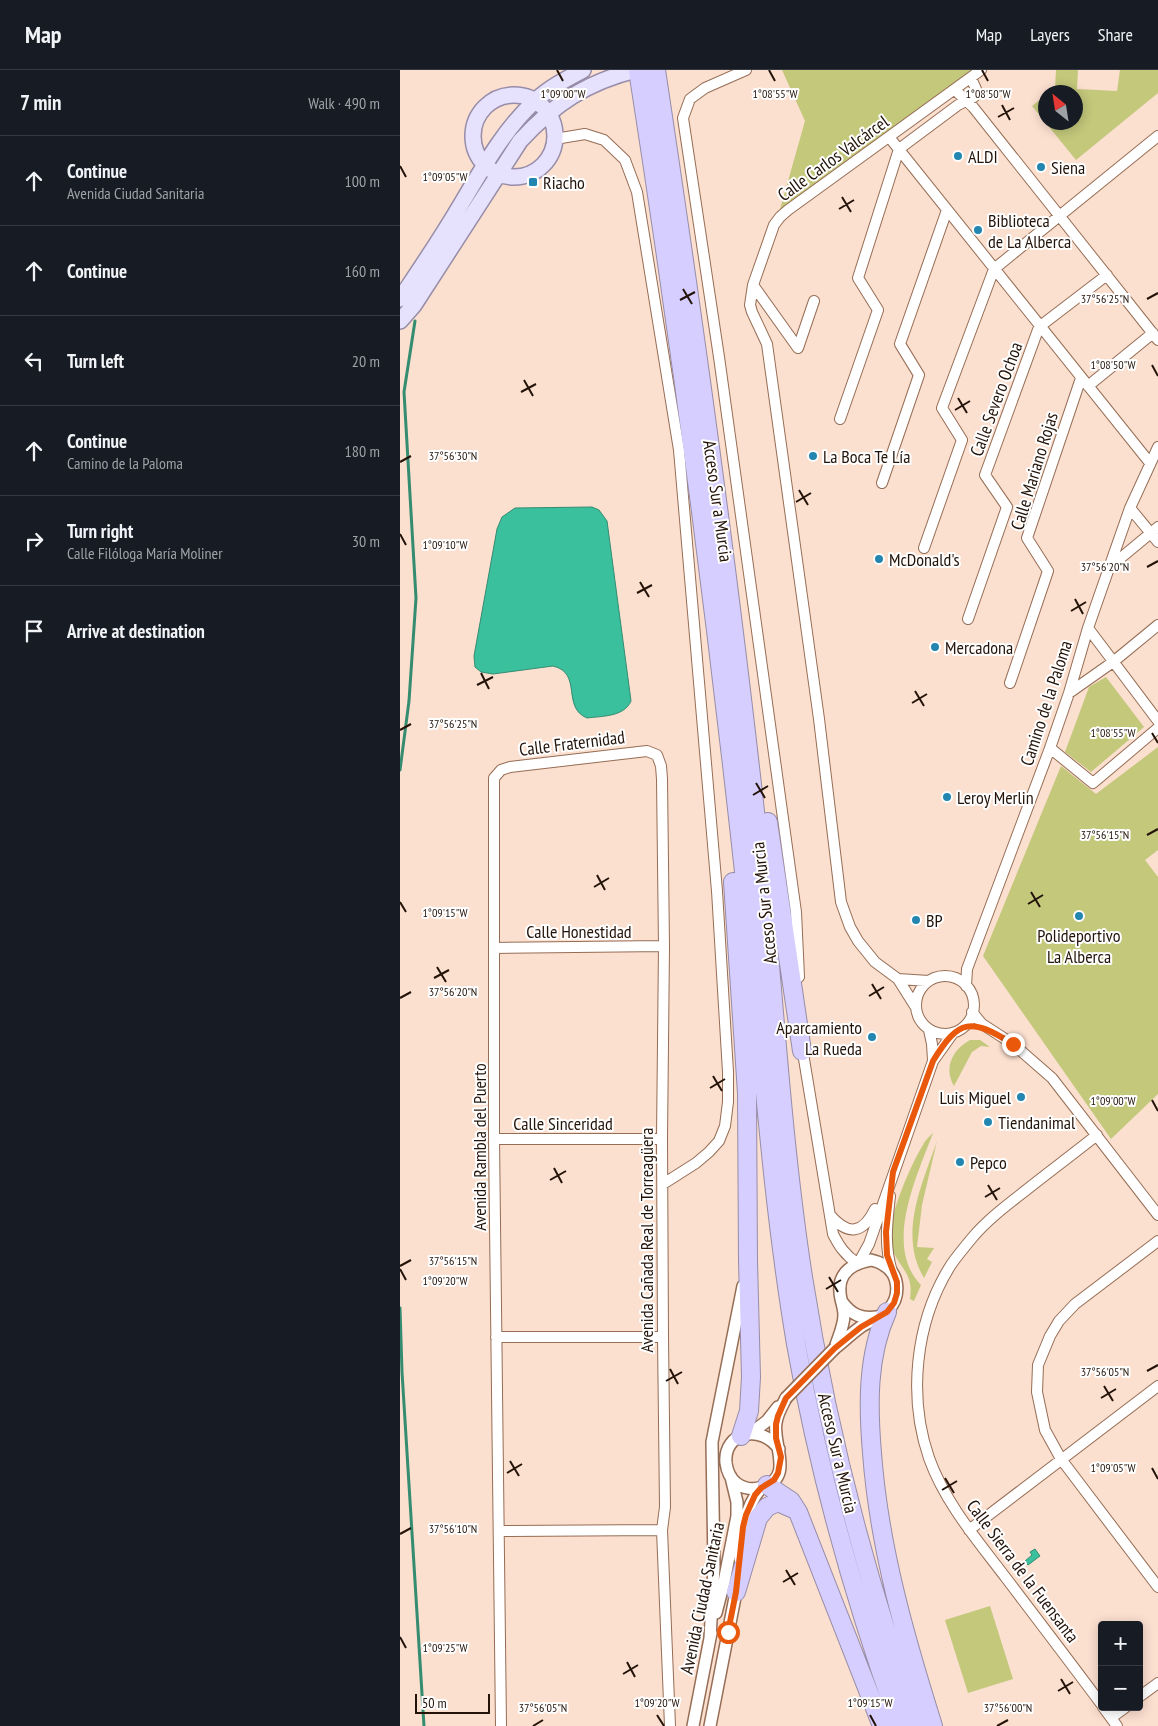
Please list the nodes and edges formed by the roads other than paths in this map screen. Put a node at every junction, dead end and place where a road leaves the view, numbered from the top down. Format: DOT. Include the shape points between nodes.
graph roads {
  1 [pos="583,70"];
  2 [pos="656,70"];
  3 [pos="746,70"];
  4 [pos="981,70"];
  5 [pos="632,71"];
  6 [pos="970,78"];
  7 [pos="955,90"];
  8 [pos="535,101"];
  9 [pos="966,101"];
  10 [pos="548,112"];
  11 [pos="1158,136"];
  12 [pos="890,137"];
  13 [pos="555,139"];
  14 [pos="899,149"];
  15 [pos="484,166"];
  16 [pos="497,174"];
  17 [pos="946,210"];
  18 [pos="1061,216"];
  19 [pos="994,269"];
  20 [pos="419,272"];
  21 [pos="1107,275"];
  22 [pos="400,286"];
  23 [pos="753,286"];
  24 [pos="400,298"];
  25 [pos="814,301"];
  26 [pos="400,320"];
  27 [pos="1040,327"];
  28 [pos="1156,336"];
  29 [pos="1081,378"];
  30 [pos="1088,386"];
  31 [pos="840,419"];
  32 [pos="1158,447"];
  33 [pos="1150,463"];
  34 [pos="882,483"];
  35 [pos="1130,508"];
  36 [pos="1154,530"];
  37 [pos="1158,542"];
  38 [pos="924,548"];
  39 [pos="727,565"];
  40 [pos="1110,567"];
  41 [pos="968,619"];
  42 [pos="1158,625"];
  43 [pos="1088,628"];
  44 [pos="1113,662"];
  45 [pos="1010,683"];
  46 [pos="1069,694"];
  47 [pos="1158,721"];
  48 [pos="1158,728"];
  49 [pos="1050,748"];
  50 [pos="657,755"];
  51 [pos="494,778"];
  52 [pos="740,841"];
  53 [pos="664,946"];
  54 [pos="494,948"];
  55 [pos="966,969"];
  56 [pos="898,979"];
  57 [pos="956,979"];
  58 [pos="929,981"];
  59 [pos="966,986"];
  60 [pos="916,1006"];
  61 [pos="972,1012"];
  62 [pos="965,1026"];
  63 [pos="929,1030"];
  64 [pos="989,1030"];
  65 [pos="953,1033"];
  66 [pos="802,1051"];
  67 [pos="933,1061"];
  68 [pos="1097,1136"];
  69 [pos="494,1139"];
  70 [pos="662,1139"];
  71 [pos="893,1172"];
  72 [pos="663,1184"];
  73 [pos="829,1214"];
  74 [pos="1158,1215"];
  75 [pos="1158,1241"];
  76 [pos="748,1261"];
  77 [pos="858,1262"];
  78 [pos="892,1272"];
  79 [pos="842,1302"];
  80 [pos="882,1314"];
  81 [pos="496,1337"];
  82 [pos="662,1337"];
  83 [pos="835,1348"];
  84 [pos="1157,1390"];
  85 [pos="786,1398"];
  86 [pos="746,1435"];
  87 [pos="779,1449"];
  88 [pos="1061,1459"];
  89 [pos="731,1477"];
  90 [pos="764,1486"];
  91 [pos="798,1512"];
  92 [pos="662,1530"];
  93 [pos="969,1530"];
  94 [pos="498,1531"];
  95 [pos="1158,1587"];
  96 [pos="736,1592"];
  97 [pos="710,1638"];
  98 [pos="1158,1683"];
  99 [pos="1143,1694"];
  100 [pos="1098,1699"];
  101 [pos="1106,1711"];
  102 [pos="1123,1711"];
  103 [pos="1114,1722"];
  104 [pos="500,1726"];
  105 [pos="670,1726"];
  106 [pos="693,1726"];
  107 [pos="710,1726"];
  108 [pos="882,1726"];
  109 [pos="900,1726"];
  110 [pos="918,1726"];
  111 [pos="933,1726"];
  1 -- 8 [label="main road"];
  2 -- 39 [label="highway, Acceso Sur a Murcia"];
  3 -- 66 [label="street" via="705,88 690,99 684,118 796,912"];
  4 -- 6 [label="street, Calle Carlos Valcárcel"];
  5 -- 10 [label="main road" via="595,83"];
  5 -- 52 [label="highway, Acceso Sur a Murcia" via="690,423"];
  6 -- 7 [label="street, Calle Carlos Valcárcel"];
  6 -- 9 [label="street" via="976,93"];
  7 -- 9 [label="street"];
  7 -- 12 [label="street, Calle Carlos Valcárcel"];
  8 -- 10 [label="main road"];
  8 -- 15 [label="main road"];
  8 -- 15 [label="main road" via="523,96 505,96 488,104 479,113 472,137 474,149"];
  9 -- 14 [label="street, Calle Carlos Valcárcel"];
  9 -- 18 [label="street"];
  10 -- 13 [label="main road" via="554,124"];
  10 -- 16 [label="main road" via="520,141"];
  11 -- 18 [label="street"];
  12 -- 14 [label="street"];
  12 -- 23 [label="street, Calle Carlos Valcárcel" via="780,217 772,230"];
  13 -- 16 [label="main road" via="551,154 535,171 512,178"];
  13 -- 72 [label="street" via="585,134 604,140 625,160 637,192 679,450 717,891 728,1095 725,1126 719,1141 696,1163"];
  14 -- 17 [label="street"];
  14 -- 31 [label="street" via="858,278 878,310"];
  15 -- 16 [label="main road"];
  15 -- 20 [label="main road"];
  16 -- 26 [label="main road" via="424,290"];
  17 -- 19 [label="street"];
  17 -- 34 [label="street" via="900,344 919,375"];
  18 -- 19 [label="street"];
  18 -- 21 [label="street"];
  19 -- 27 [label="street"];
  19 -- 38 [label="street" via="942,408 962,440"];
  20 -- 22 [label="street"];
  20 -- 24 [label="main road"];
  21 -- 27 [label="street"];
  21 -- 28 [label="street"];
  23 -- 25 [label="street" via="798,348"];
  23 -- 56 [label="street, Calle Carlos Valcárcel" via="750,305 767,344 841,902 864,949"];
  27 -- 29 [label="street"];
  27 -- 41 [label="street, Calle Severo Ochoa" via="985,475 1007,507"];
  28 -- 30 [label="street"];
  29 -- 30 [label="street"];
  29 -- 45 [label="street, Calle Mariano Rojas" via="1027,538 1048,571"];
  30 -- 33 [label="street"];
  32 -- 33 [label="street, Camino de la Paloma"];
  33 -- 35 [label="street, Camino de la Paloma"];
  35 -- 36 [label="street"];
  35 -- 40 [label="street, Camino de la Paloma"];
  36 -- 37 [label="street"];
  36 -- 40 [label="street"];
  39 -- 66 [label="highway"];
  39 -- 110 [label="highway, Acceso Sur a Murcia" via="758,839 793,1203 812,1331 857,1534"];
  40 -- 43 [label="street, Camino de la Paloma"];
  42 -- 44 [label="street"];
  43 -- 44 [label="street"];
  43 -- 46 [label="street, Camino de la Paloma"];
  44 -- 46 [label="street"];
  44 -- 47 [label="street"];
  46 -- 49 [label="street, Camino de la Paloma"];
  48 -- 49 [label="street" via="1093,784"];
  49 -- 55 [label="street, Camino de la Paloma"];
  50 -- 51 [label="street, Calle Fraternidad" via="633,751 510,767 501,770"];
  50 -- 53 [label="street, Avenida Cañada Real de Torreagüera" via="662,779"];
  51 -- 54 [label="street, Avenida Rambla del Puerto"];
  52 -- 76 [label="highway" via="732,854 747,1093"];
  52 -- 109 [label="highway, Acceso Sur a Murcia" via="776,1204 796,1344 841,1540"];
  53 -- 54 [label="street, Calle Honestidad"];
  53 -- 70 [label="street, Avenida Cañada Real de Torreagüera"];
  54 -- 69 [label="street, Avenida Rambla del Puerto"];
  55 -- 57 [label="street, Camino de la Paloma"];
  55 -- 59 [label="street, Camino de la Paloma"];
  56 -- 58 [label="street"];
  56 -- 60 [label="street"];
  57 -- 58 [label="street" via="943,977"];
  57 -- 59 [label="street"];
  58 -- 60 [label="street" via="917,996"];
  59 -- 61 [label="street" via="972,996"];
  60 -- 63 [label="street" via="917,1016"];
  61 -- 62 [label="street"];
  61 -- 64 [label="street"];
  62 -- 64 [label="street"];
  62 -- 65 [label="street"];
  63 -- 65 [label="street" via="938,1034"];
  63 -- 67 [label="street"];
  64 -- 68 [label="street" via="1013,1044 1052,1078"];
  65 -- 67 [label="street"];
  66 -- 73 [label="street"];
  67 -- 71 [label="street"];
  68 -- 74 [label="street"];
  68 -- 93 [label="street, Calle Sierra de la Fuensanta" via="1001,1210 973,1237 949,1268 926,1320 919,1357 920,1425 930,1459"];
  69 -- 70 [label="street, Calle Sinceridad"];
  69 -- 81 [label="street, Avenida Rambla del Puerto"];
  70 -- 72 [label="street, Avenida Cañada Real de Torreagüera"];
  71 -- 73 [label="street" via="870,1221 861,1228 846,1229"];
  71 -- 77 [label="street" via="869,1244"];
  71 -- 78 [label="street" via="886,1232"];
  72 -- 82 [label="street, Avenida Cañada Real de Torreagüera"];
  73 -- 77 [label="street" via="840,1248"];
  75 -- 88 [label="street" via="1075,1304 1050,1336 1038,1365 1036,1392 1045,1430"];
  76 -- 86 [label="highway" via="751,1377"];
  76 -- 97 [label="street" via="712,1442 714,1567"];
  77 -- 78 [label="street" via="871,1260"];
  77 -- 79 [label="street" via="843,1275 840,1284"];
  78 -- 80 [label="street" via="897,1282 897,1293 894,1303"];
  79 -- 80 [label="street" via="858,1316 868,1318"];
  79 -- 83 [label="street" via="844,1316"];
  80 -- 83 [label="street"];
  80 -- 111 [label="highway" via="870,1383 874,1483 891,1582"];
  81 -- 82 [label="street"];
  81 -- 94 [label="street, Avenida Rambla del Puerto"];
  82 -- 92 [label="street, Avenida Cañada Real de Torreagüera" via="665,1507"];
  83 -- 85 [label="street, bridge"];
  84 -- 88 [label="street"];
  85 -- 86 [label="street" via="767,1421"];
  85 -- 87 [label="street" via="776,1424"];
  86 -- 87 [label="street" via="760,1434"];
  86 -- 89 [label="street" via="733,1442 728,1450 727,1469"];
  87 -- 90 [label="street" via="781,1465 778,1473"];
  88 -- 93 [label="street"];
  88 -- 95 [label="street"];
  89 -- 90 [label="street" via="743,1487"];
  89 -- 97 [label="street, Avenida Ciudad Sanitaria" via="737,1502 735,1529"];
  90 -- 91 [label="highway" via="791,1501"];
  90 -- 96 [label="street, Avenida Ciudad Sanitaria" via="749,1505 743,1527"];
  91 -- 96 [label="highway" via="778,1502 758,1518"];
  91 -- 108 [label="highway"];
  92 -- 94 [label="street"];
  92 -- 105 [label="street, Avenida Cañada Real de Torreagüera"];
  93 -- 100 [label="street, Calle Sierra de la Fuensanta"];
  94 -- 104 [label="street, Avenida Rambla del Puerto"];
  96 -- 107 [label="street, Avenida Ciudad Sanitaria"];
  97 -- 106 [label="street, Avenida Ciudad Sanitaria"];
  98 -- 99 [label="street"];
  101 -- 103 [label="street, Calle Sierra de la Fuensanta"];
  102 -- 103 [label="street"];
}
